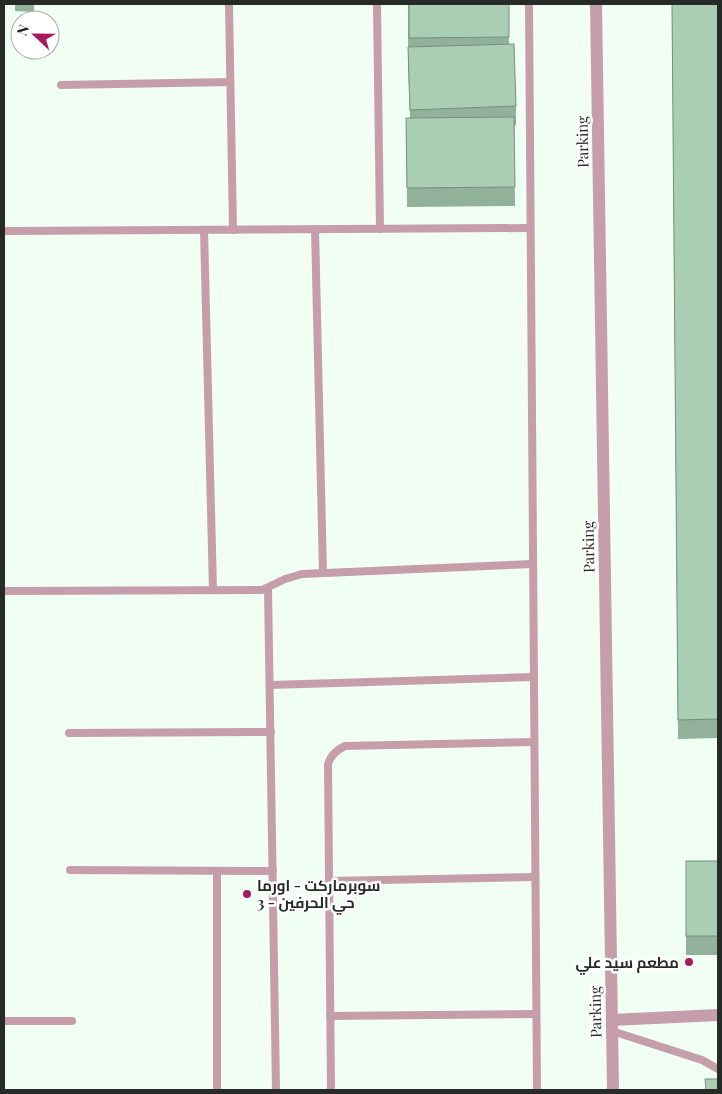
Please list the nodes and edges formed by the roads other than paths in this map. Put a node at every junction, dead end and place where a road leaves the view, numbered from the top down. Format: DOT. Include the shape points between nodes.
graph roads {
  1 [pos="229,4"];
  2 [pos="377,4"];
  3 [pos="529,4"];
  4 [pos="596,4"];
  5 [pos="230,82"];
  6 [pos="62,85"];
  7 [pos="530,228"];
  8 [pos="315,229"];
  9 [pos="380,229"];
  10 [pos="204,230"];
  11 [pos="233,230"];
  12 [pos="4,231"];
  13 [pos="532,564"];
  14 [pos="323,573"];
  15 [pos="268,588"];
  16 [pos="213,590"];
  17 [pos="4,591"];
  18 [pos="533,677"];
  19 [pos="270,686"];
  20 [pos="271,732"];
  21 [pos="68,733"];
  22 [pos="534,742"];
  23 [pos="70,870"];
  24 [pos="216,871"];
  25 [pos="273,871"];
  26 [pos="535,877"];
  27 [pos="329,881"];
  28 [pos="536,1014"];
  29 [pos="718,1015"];
  30 [pos="330,1016"];
  31 [pos="72,1021"];
  32 [pos="4,1022"];
  33 [pos="612,1026"];
  34 [pos="718,1069"];
  35 [pos="218,1090"];
  36 [pos="276,1090"];
  37 [pos="331,1090"];
  38 [pos="537,1090"];
  39 [pos="612,1090"];
  1 -- 5 [label="lane"];
  2 -- 9 [label="lane"];
  3 -- 7 [label="lane"];
  4 -- 33 [label="street, Parking"];
  5 -- 6 [label="lane"];
  5 -- 11 [label="lane"];
  7 -- 9 [label="lane"];
  7 -- 13 [label="lane"];
  8 -- 9 [label="lane"];
  8 -- 11 [label="lane"];
  8 -- 14 [label="lane"];
  10 -- 11 [label="lane"];
  10 -- 12 [label="lane"];
  10 -- 16 [label="lane"];
  13 -- 14 [label="lane"];
  13 -- 18 [label="lane"];
  14 -- 15 [label="lane" via="293,576"];
  15 -- 16 [label="lane"];
  15 -- 19 [label="lane"];
  16 -- 17 [label="lane"];
  18 -- 19 [label="lane"];
  18 -- 22 [label="lane"];
  19 -- 20 [label="lane"];
  20 -- 21 [label="lane"];
  20 -- 25 [label="lane"];
  22 -- 26 [label="lane"];
  22 -- 27 [label="lane" via="339,748 328,764"];
  23 -- 24 [label="lane"];
  24 -- 25 [label="lane"];
  24 -- 35 [label="lane"];
  25 -- 36 [label="lane"];
  26 -- 27 [label="lane"];
  26 -- 28 [label="lane"];
  27 -- 30 [label="lane"];
  28 -- 30 [label="lane"];
  28 -- 38 [label="lane"];
  29 -- 33 [label="street"];
  30 -- 37 [label="lane"];
  31 -- 32 [label="lane"];
  33 -- 34 [label="lane"];
  33 -- 39 [label="street, Parking"];
}
